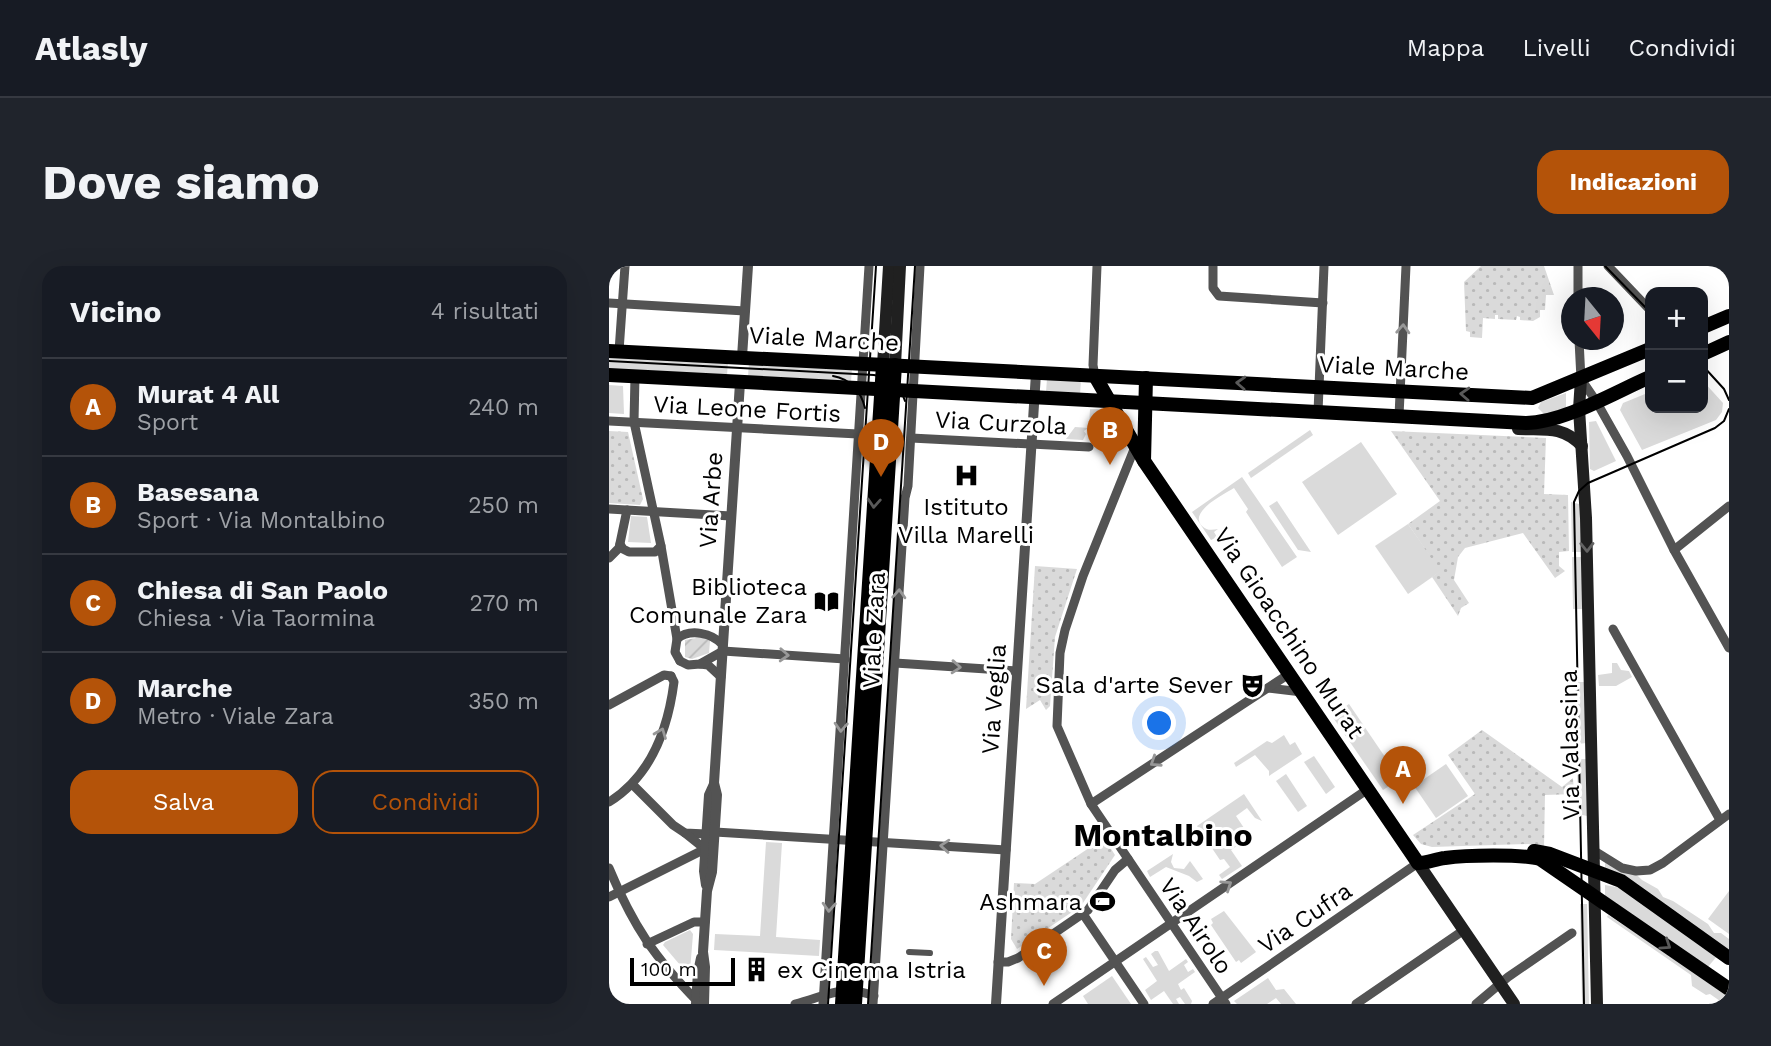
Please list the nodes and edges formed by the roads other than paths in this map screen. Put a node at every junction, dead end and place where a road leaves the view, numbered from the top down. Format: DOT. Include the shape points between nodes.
graph roads {
  1 [pos="625,266"];
  2 [pos="748,266"];
  3 [pos="869,266"];
  4 [pos="889,266"];
  5 [pos="900,266"];
  6 [pos="920,266"];
  7 [pos="1097,266"];
  8 [pos="1213,266"];
  9 [pos="1324,266"];
  10 [pos="1406,266"];
  11 [pos="1578,266"];
  12 [pos="1608,266"];
  13 [pos="1578,287"];
  14 [pos="609,303"];
  15 [pos="1322,303"];
  16 [pos="622,304"];
  17 [pos="1645,305"];
  18 [pos="745,311"];
  19 [pos="1729,316"];
  20 [pos="1708,325"];
  21 [pos="1729,342"];
  22 [pos="1580,350"];
  23 [pos="1648,350"];
  24 [pos="614,351"];
  25 [pos="1708,352"];
  26 [pos="742,357"];
  27 [pos="863,364"];
  28 [pos="889,365"];
  29 [pos="916,367"];
  30 [pos="1036,373"];
  31 [pos="609,375"];
  32 [pos="635,376"];
  33 [pos="1095,376"];
  34 [pos="1146,378"];
  35 [pos="1581,379"];
  36 [pos="1645,379"];
  37 [pos="740,383"];
  38 [pos="1319,387"];
  39 [pos="862,389"];
  40 [pos="887,390"];
  41 [pos="914,391"];
  42 [pos="1400,391"];
  43 [pos="1537,397"];
  44 [pos="1034,398"];
  45 [pos="1522,398"];
  46 [pos="1109,401"];
  47 [pos="1596,401"];
  48 [pos="1145,403"];
  49 [pos="1579,409"];
  50 [pos="1318,412"];
  51 [pos="1399,416"];
  52 [pos="609,421"];
  53 [pos="1544,421"];
  54 [pos="634,422"];
  55 [pos="1504,422"];
  56 [pos="1525,423"];
  57 [pos="737,428"];
  58 [pos="858,435"];
  59 [pos="911,438"];
  60 [pos="1032,444"];
  61 [pos="1582,446"];
  62 [pos="1089,447"];
  63 [pos="1135,447"];
  64 [pos="1144,461"];
  65 [pos="1729,506"];
  66 [pos="609,509"];
  67 [pos="627,510"];
  68 [pos="654,511"];
  69 [pos="731,516"];
  70 [pos="620,544"];
  71 [pos="661,546"];
  72 [pos="1674,550"];
  73 [pos="609,558"];
  74 [pos="725,621"];
  75 [pos="1613,629"];
  76 [pos="701,634"];
  77 [pos="677,639"];
  78 [pos="723,648"];
  79 [pos="1729,648"];
  80 [pos="845,659"];
  81 [pos="680,661"];
  82 [pos="895,663"];
  83 [pos="700,664"];
  84 [pos="1017,671"];
  85 [pos="1289,674"];
  86 [pos="671,676"];
  87 [pos="721,677"];
  88 [pos="1268,688"];
  89 [pos="1302,692"];
  90 [pos="609,705"];
  91 [pos="633,785"];
  92 [pos="1369,789"];
  93 [pos="609,802"];
  94 [pos="1091,804"];
  95 [pos="1729,814"];
  96 [pos="1720,820"];
  97 [pos="685,833"];
  98 [pos="710,833"];
  99 [pos="832,839"];
  100 [pos="870,841"];
  101 [pos="705,849"];
  102 [pos="1006,850"];
  103 [pos="1593,850"];
  104 [pos="1446,858"];
  105 [pos="1128,859"];
  106 [pos="1418,863"];
  107 [pos="609,868"];
  108 [pos="1594,871"];
  109 [pos="1435,888"];
  110 [pos="707,891"];
  111 [pos="619,892"];
  112 [pos="1594,895"];
  113 [pos="609,897"];
  114 [pos="1616,912"];
  115 [pos="1083,914"];
  116 [pos="705,922"];
  117 [pos="1171,923"];
  118 [pos="1595,924"];
  119 [pos="1464,930"];
  120 [pos="1572,933"];
  121 [pos="647,944"];
  122 [pos="909,952"];
  123 [pos="703,953"];
  124 [pos="930,953"];
  125 [pos="1729,959"];
  126 [pos="1115,961"];
  127 [pos="998,962"];
  128 [pos="698,972"];
  129 [pos="1715,979"];
  130 [pos="679,982"];
  131 [pos="1501,984"];
  132 [pos="1729,989"];
  133 [pos="849,997"];
  134 [pos="823,1000"];
  135 [pos="875,1001"];
  136 [pos="1224,1001"];
  137 [pos="699,1003"];
  138 [pos="795,1004"];
  139 [pos="996,1004"];
  140 [pos="1053,1004"];
  141 [pos="1144,1004"];
  142 [pos="1213,1004"];
  143 [pos="1356,1004"];
  144 [pos="1476,1004"];
  145 [pos="1514,1004"];
  146 [pos="1597,1004"];
  1 -- 16 [label="street"];
  2 -- 18 [label="street"];
  3 -- 27 [label="street, Viale Zara"];
  4 -- 28 [label="main road, Viale Zara"];
  5 -- 28 [label="main road, Viale Zara"];
  6 -- 29 [label="street, Viale Zara"];
  7 -- 33 [label="street"];
  8 -- 15 [label="street" via="1215,292 1223,297"];
  9 -- 15 [label="street"];
  42 -- 10 [label="street, one-way"];
  11 -- 13 [label="street"];
  12 -- 17 [label="street"];
  14 -- 16 [label="street"];
  15 -- 38 [label="street"];
  16 -- 18 [label="street"];
  16 -- 24 [label="street"];
  18 -- 26 [label="street"];
  19 -- 20 [label="main road"];
  21 -- 25 [label="main road"];
  22 -- 35 [label="street"];
  23 -- 35 [label="main road, Viale Marche"];
  24 -- 26 [label="main road, Viale Marche"];
  26 -- 27 [label="main road, Viale Marche"];
  26 -- 37 [label="main road"];
  27 -- 28 [label="main road, Viale Marche"];
  27 -- 39 [label="street, Viale Zara"];
  28 -- 29 [label="main road, Viale Marche"];
  28 -- 40 [label="main road, Viale Zara"];
  29 -- 30 [label="main road, Viale Marche"];
  29 -- 41 [label="street, Viale Zara"];
  30 -- 33 [label="main road, Viale Marche"];
  30 -- 44 [label="street"];
  31 -- 32 [label="main road, Viale Marche"];
  32 -- 37 [label="main road, Viale Marche"];
  32 -- 54 [label="street"];
  33 -- 34 [label="main road, Viale Marche"];
  33 -- 46 [label="main road"];
  38 -- 34 [label="main road, Viale Marche, one-way"];
  34 -- 48 [label="main road"];
  35 -- 43 [label="main road, Viale Marche"];
  35 -- 47 [label="street"];
  35 -- 49 [label="main road, Via Valassina"];
  36 -- 47 [label="main road, Viale Marche"];
  37 -- 39 [label="main road, Viale Marche"];
  37 -- 57 [label="street, Via Arbe"];
  38 -- 42 [label="main road, Viale Marche"];
  38 -- 50 [label="street"];
  39 -- 40 [label="main road, Viale Marche"];
  39 -- 58 [label="street, Viale Zara"];
  40 -- 41 [label="main road, Viale Marche"];
  40 -- 100 [label="main road, Viale Zara"];
  41 -- 44 [label="main road, Viale Marche"];
  41 -- 59 [label="street, Viale Zara"];
  45 -- 42 [label="main road, Viale Marche, one-way"];
  42 -- 51 [label="street"];
  43 -- 45 [label="main road, Viale Marche"];
  43 -- 53 [label="main road" via="1536,409"];
  44 -- 46 [label="main road, Viale Marche"];
  44 -- 60 [label="street, Via Veglia"];
  45 -- 56 [label="main road" via="1529,414"];
  46 -- 48 [label="main road, Viale Marche"];
  46 -- 63 [label="main road, Via Gioacchino Murat"];
  47 -- 49 [label="main road, Viale Marche"];
  47 -- 72 [label="street"];
  48 -- 50 [label="main road, Viale Marche"];
  48 -- 64 [label="main road"];
  49 -- 53 [label="main road, Viale Marche"];
  49 -- 61 [label="main road, Via Valassina"];
  50 -- 51 [label="main road, Viale Marche"];
  51 -- 55 [label="main road, Viale Marche"];
  52 -- 54 [label="street, Via Leone Fortis"];
  53 -- 56 [label="main road, Viale Marche"];
  54 -- 57 [label="street, Via Leone Fortis"];
  54 -- 68 [label="street"];
  55 -- 56 [label="main road, Viale Marche"];
  55 -- 61 [label="main road" via="1513,428 1558,430"];
  57 -- 58 [label="street, Via Leone Fortis"];
  57 -- 69 [label="street, Via Arbe"];
  58 -- 80 [label="street, Viale Zara"];
  59 -- 60 [label="street, Via Curzola"];
  82 -- 59 [label="street, Viale Zara, one-way"];
  60 -- 62 [label="street, Via Curzola"];
  60 -- 84 [label="street, Via Veglia"];
  61 -- 103 [label="main road, Via Valassina, one-way"];
  63 -- 64 [label="main road, Via Gioacchino Murat"];
  63 -- 94 [label="street, Via Airolo" via="1083,576 1060,653 1058,732"];
  64 -- 85 [label="main road, Via Gioacchino Murat"];
  65 -- 72 [label="street"];
  66 -- 67 [label="street"];
  67 -- 68 [label="street"];
  67 -- 70 [label="street"];
  68 -- 69 [label="street"];
  68 -- 71 [label="street"];
  69 -- 74 [label="street, Via Arbe"];
  70 -- 71 [label="street" via="629,552 655,552"];
  70 -- 73 [label="street"];
  71 -- 77 [label="street"];
  72 -- 79 [label="street"];
  74 -- 76 [label="street"];
  74 -- 78 [label="street, Via Arbe"];
  75 -- 96 [label="street"];
  76 -- 77 [label="street" via="686,633"];
  76 -- 78 [label="street" via="717,639"];
  77 -- 81 [label="street" via="675,652"];
  78 -- 80 [label="street, one-way"];
  78 -- 83 [label="street"];
  78 -- 87 [label="street, Via Arbe"];
  80 -- 99 [label="street, Viale Zara, one-way"];
  81 -- 83 [label="street"];
  81 -- 86 [label="street"];
  82 -- 84 [label="street, one-way"];
  82 -- 100 [label="street, Viale Zara"];
  83 -- 87 [label="street"];
  84 -- 102 [label="street, Via Veglia"];
  85 -- 88 [label="street"];
  85 -- 89 [label="main road, Via Gioacchino Murat"];
  86 -- 90 [label="street" via="664,675"];
  91 -- 86 [label="street, one-way" via="648,764 667,718 674,684"];
  87 -- 98 [label="street, Via Arbe" via="714,783 709,795"];
  88 -- 89 [label="street"];
  88 -- 94 [label="street, one-way"];
  89 -- 92 [label="main road, Via Gioacchino Murat"];
  91 -- 93 [label="street"];
  91 -- 97 [label="street"];
  92 -- 106 [label="main road, Via Gioacchino Murat"];
  117 -- 92 [label="street, one-way"];
  94 -- 105 [label="street, Via Airolo"];
  95 -- 96 [label="street"];
  96 -- 103 [label="street" via="1650,870 1622,868"];
  97 -- 98 [label="street"];
  97 -- 101 [label="street"];
  98 -- 99 [label="street"];
  98 -- 101 [label="street, Via Arbe"];
  98 -- 110 [label="street, Via Arbe" via="712,872"];
  99 -- 100 [label="street"];
  99 -- 134 [label="street, Viale Zara, one-way"];
  102 -- 100 [label="street, one-way"];
  100 -- 133 [label="main road, Viale Zara"];
  100 -- 135 [label="street, Viale Zara"];
  101 -- 110 [label="street, Via Arbe"];
  101 -- 111 [label="street"];
  102 -- 127 [label="street, Via Veglia"];
  103 -- 108 [label="main road, Via Valassina"];
  104 -- 106 [label="main road"];
  104 -- 109 [label="main road" via="1436,872"];
  104 -- 112 [label="main road" via="1533,857"];
  105 -- 115 [label="street"];
  105 -- 117 [label="street, Via Airolo"];
  106 -- 108 [label="main road" via="1437,851 1521,849 1550,854"];
  106 -- 109 [label="main road, Via Gioacchino Murat"];
  106 -- 136 [label="street, Via Cufra"];
  107 -- 111 [label="street"];
  108 -- 112 [label="main road, Via Valassina"];
  108 -- 125 [label="main road" via="1627,884"];
  109 -- 119 [label="main road, Via Gioacchino Murat"];
  110 -- 116 [label="street, Via Arbe"];
  111 -- 113 [label="street"];
  111 -- 121 [label="street"];
  112 -- 114 [label="main road"];
  112 -- 118 [label="main road, Via Valassina"];
  114 -- 118 [label="main road" via="1601,913"];
  114 -- 129 [label="main road, one-way"];
  115 -- 126 [label="street"];
  115 -- 127 [label="street" via="1018,958"];
  116 -- 121 [label="street" via="694,922"];
  116 -- 123 [label="street, Via Arbe"];
  117 -- 126 [label="street"];
  117 -- 136 [label="street, Via Airolo"];
  118 -- 146 [label="main road, Via Valassina"];
  119 -- 131 [label="main road, Via Gioacchino Murat"];
  119 -- 143 [label="street"];
  120 -- 131 [label="street"];
  121 -- 130 [label="street"];
  122 -- 124 [label="street"];
  123 -- 128 [label="street, Via Arbe"];
  123 -- 137 [label="street, Via Arbe"];
  125 -- 129 [label="main road" via="1714,963"];
  126 -- 140 [label="street"];
  126 -- 141 [label="street"];
  127 -- 139 [label="street, Via Veglia"];
  128 -- 130 [label="street"];
  128 -- 137 [label="street, Via Arbe"];
  129 -- 132 [label="main road"];
  130 -- 137 [label="street"];
  131 -- 144 [label="street"];
  131 -- 145 [label="main road, Via Gioacchino Murat"];
  133 -- 134 [label="street"];
  133 -- 135 [label="street, Viale Zara"];
  134 -- 138 [label="street"];
  136 -- 142 [label="street, Via Cufra"];
}
